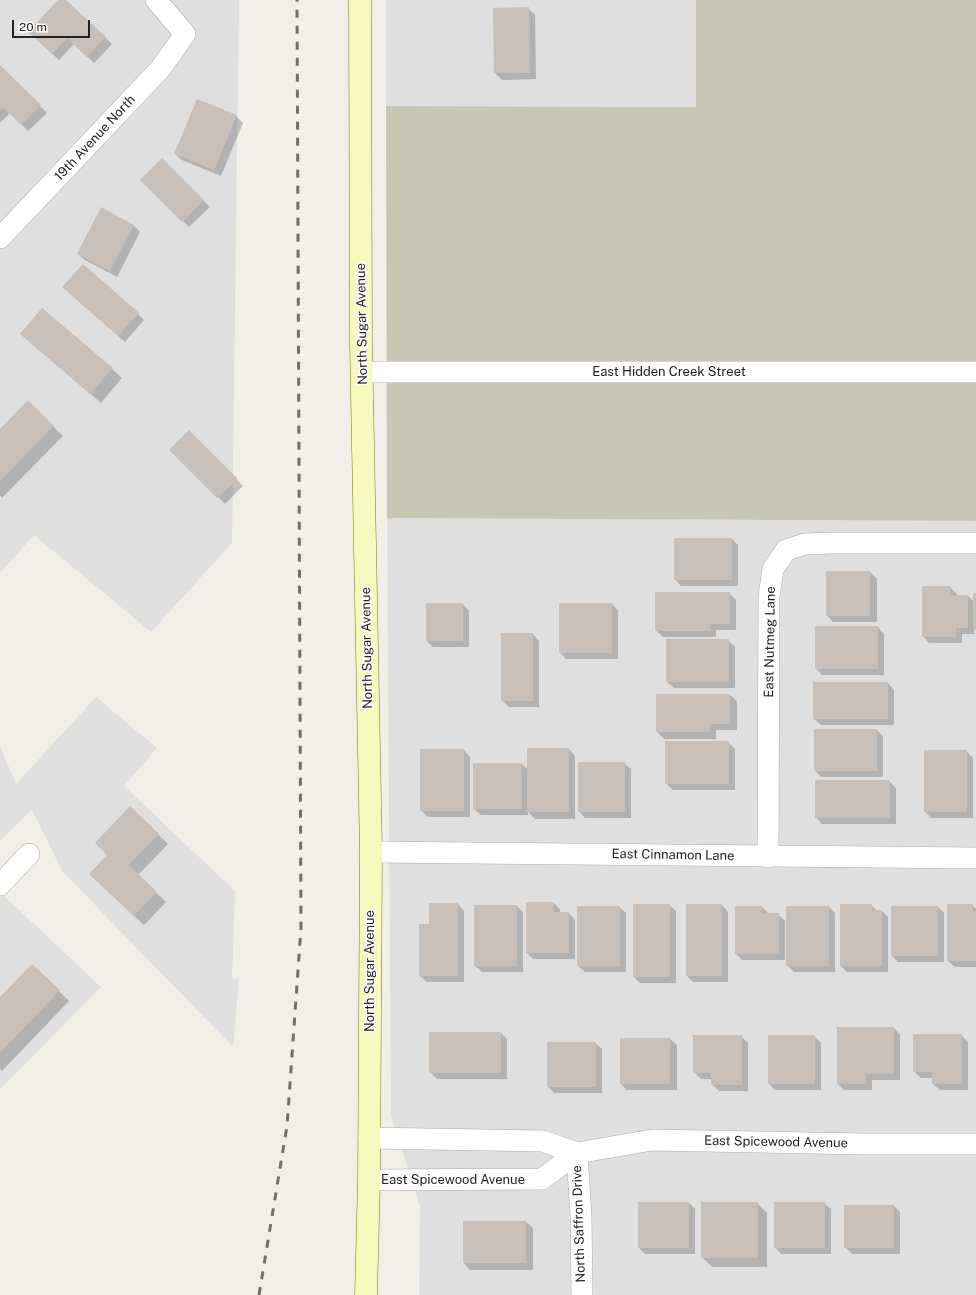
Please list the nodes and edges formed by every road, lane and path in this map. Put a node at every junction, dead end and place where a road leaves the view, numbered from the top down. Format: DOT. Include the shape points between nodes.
graph roads {
  1 [pos="156,0"];
  2 [pos="360,0"];
  3 [pos="0,238"];
  4 [pos="362,372"];
  5 [pos="976,372"];
  6 [pos="976,543"];
  7 [pos="370,852"];
  8 [pos="29,854"];
  9 [pos="768,856"];
  10 [pos="976,858"];
  11 [pos="0,885"];
  12 [pos="369,1138"];
  13 [pos="976,1144"];
  14 [pos="577,1153"];
  15 [pos="369,1180"];
  16 [pos="366,1295"];
  17 [pos="582,1295"];
  1 -- 3 [label="street, 19th Avenue North" via="185,34 161,68"];
  2 -- 4 [label="street, North Sugar Avenue"];
  4 -- 5 [label="street, East Hidden Creek Street"];
  4 -- 7 [label="street, North Sugar Avenue"];
  6 -- 9 [label="street, East Nutmeg Lane" via="805,544 786,550 773,568 769,596"];
  7 -- 9 [label="street, East Cinnamon Lane"];
  7 -- 12 [label="street, North Sugar Avenue"];
  8 -- 11 [label="street"];
  9 -- 10 [label="street, East Cinnamon Lane"];
  12 -- 14 [label="street, East Spicewood Avenue" via="542,1141"];
  12 -- 15 [label="street, North Sugar Avenue"];
  13 -- 14 [label="street, East Spicewood Avenue" via="652,1140"];
  14 -- 15 [label="street, East Spicewood Avenue" via="542,1179"];
  14 -- 17 [label="street, North Saffron Drive"];
  15 -- 16 [label="street, North Sugar Avenue"];
}
